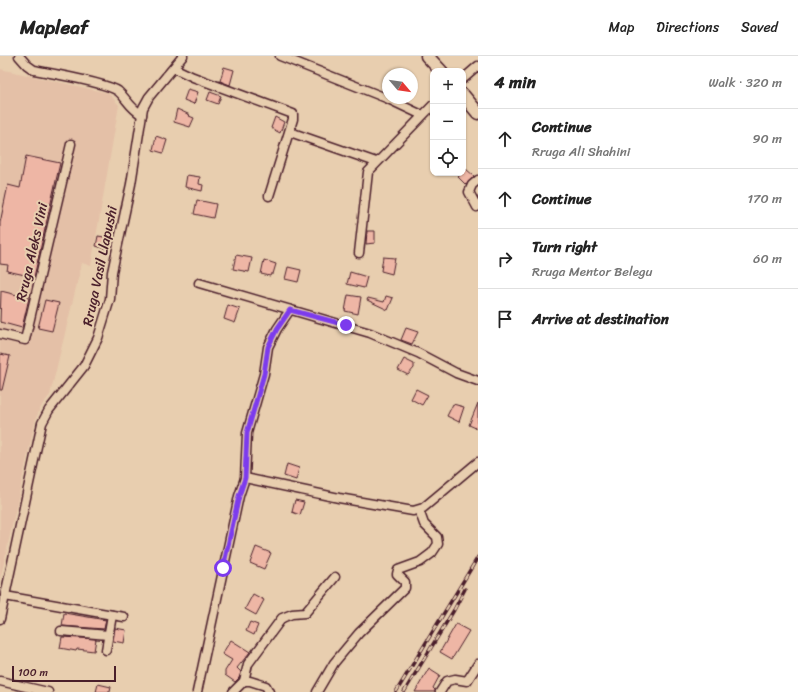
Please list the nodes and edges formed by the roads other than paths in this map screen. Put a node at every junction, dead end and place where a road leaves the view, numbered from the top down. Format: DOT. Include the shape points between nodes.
graph roads {
  1 [pos="19,56"];
  2 [pos="183,56"];
  3 [pos="280,56"];
  4 [pos="427,56"];
  5 [pos="478,67"];
  6 [pos="174,68"];
  7 [pos="438,68"];
  8 [pos="466,77"];
  9 [pos="466,99"];
  10 [pos="430,108"];
  11 [pos="478,113"];
  12 [pos="142,115"];
  13 [pos="422,115"];
  14 [pos="290,132"];
  15 [pos="71,144"];
  16 [pos="376,162"];
  17 [pos="478,180"];
  18 [pos="269,196"];
  19 [pos="477,207"];
  20 [pos="359,253"];
  21 [pos="199,283"];
  22 [pos="290,310"];
  23 [pos="0,334"];
  24 [pos="478,381"];
  25 [pos="478,462"];
  26 [pos="245,478"];
  27 [pos="419,510"];
  28 [pos="335,577"];
  29 [pos="5,596"];
  30 [pos="112,615"];
  31 [pos="124,617"];
  32 [pos="0,619"];
  33 [pos="61,631"];
  34 [pos="108,636"];
  35 [pos="106,650"];
  36 [pos="478,664"];
  37 [pos="0,681"];
  38 [pos="244,681"];
  39 [pos="48,692"];
  40 [pos="197,692"];
  41 [pos="233,692"];
  42 [pos="269,692"];
  43 [pos="317,692"];
  44 [pos="440,692"];
  1 -- 12 [label="street" via="34,70 103,85 117,91 127,104"];
  2 -- 6 [label="street, Rruga Vasil Llapushi"];
  3 -- 13 [label="street"];
  4 -- 7 [label="street"];
  5 -- 8 [label="street"];
  6 -- 12 [label="street, Rruga Vasil Llapushi" via="149,97"];
  6 -- 14 [label="street" via="291,113 294,117"];
  9 -- 11 [label="street"];
  10 -- 13 [label="street"];
  12 -- 29 [label="street, Rruga Vasil Llapushi" via="131,184 112,272 110,299 98,338 84,366 49,410 42,424"];
  13 -- 16 [label="street"];
  14 -- 16 [label="street"];
  14 -- 18 [label="street"];
  15 -- 23 [label="street, Rruga Aleks Vini" via="25,340"];
  16 -- 20 [label="street" via="368,172"];
  17 -- 19 [label="street" via="469,192"];
  21 -- 22 [label="street"];
  22 -- 24 [label="street" via="370,333"];
  22 -- 26 [label="street" via="268,347 264,374 247,433"];
  25 -- 27 [label="street"];
  26 -- 27 [label="street" via="338,498"];
  26 -- 40 [label="street" via="237,503"];
  27 -- 43 [label="street" via="424,524 437,537 437,546 420,562 398,570 397,574 405,582 405,588 359,633 334,663"];
  28 -- 38 [label="street" via="305,613 282,618 248,664"];
  29 -- 30 [label="street"];
  29 -- 32 [label="street, Rruga Vasil Llapushi"];
  30 -- 31 [label="street"];
  30 -- 34 [label="street"];
  33 -- 34 [label="street"];
  34 -- 35 [label="street"];
  36 -- 44 [label="street" via="467,681 448,681"];
  37 -- 39 [label="street"];
  38 -- 41 [label="street"];
  38 -- 42 [label="street" via="266,686"];
}
